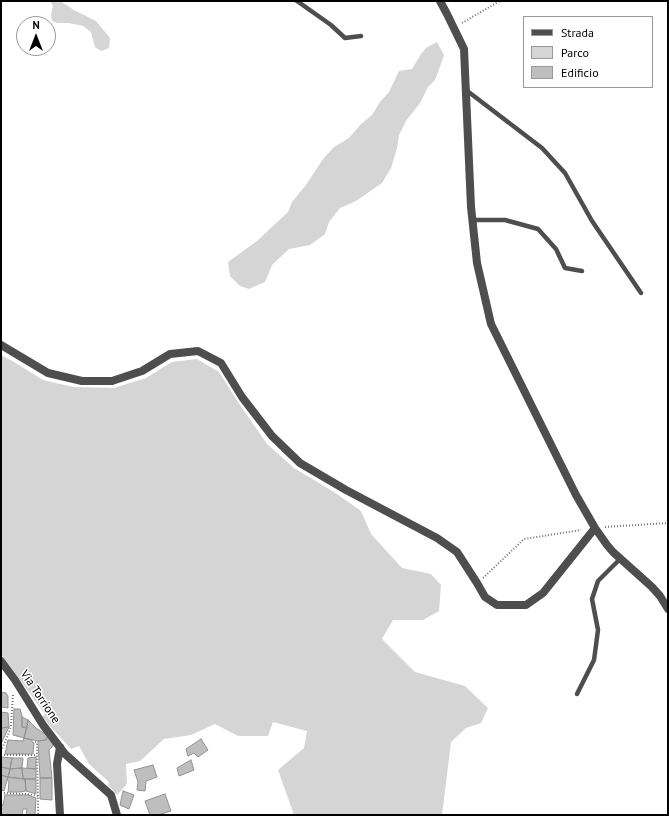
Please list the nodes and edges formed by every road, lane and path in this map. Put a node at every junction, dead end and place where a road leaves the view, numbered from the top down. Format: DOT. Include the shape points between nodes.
graph roads {
  1 [pos="297,1"];
  2 [pos="440,1"];
  3 [pos="500,1"];
  4 [pos="454,28"];
  5 [pos="361,36"];
  6 [pos="466,90"];
  7 [pos="472,220"];
  8 [pos="582,271"];
  9 [pos="642,293"];
  10 [pos="1,345"];
  11 [pos="668,523"];
  12 [pos="595,528"];
  13 [pos="620,558"];
  14 [pos="477,583"];
  15 [pos="668,609"];
  16 [pos="1,661"];
  17 [pos="15,680"];
  18 [pos="577,694"];
  19 [pos="35,742"];
  20 [pos="60,747"];
  21 [pos="1,751"];
  22 [pos="1,755"];
  23 [pos="37,755"];
  24 [pos="1,792"];
  25 [pos="38,796"];
  26 [pos="38,815"];
  27 [pos="60,815"];
  28 [pos="117,815"];
  1 -- 5 [label="lane" via="345,38"];
  2 -- 4 [label="street"];
  3 -- 4 [label="path"];
  4 -- 6 [label="street" via="464,48"];
  6 -- 7 [label="street"];
  6 -- 9 [label="lane" via="542,148 565,173 592,221"];
  7 -- 8 [label="lane" via="505,220 538,229 556,249 565,268"];
  7 -- 12 [label="street" via="477,263 491,324 576,496"];
  10 -- 14 [label="street" via="48,373 82,381 112,381 142,371 170,354 198,351 220,363 272,436 300,463 457,552"];
  11 -- 12 [label="path"];
  12 -- 13 [label="street"];
  12 -- 14 [label="path" via="524,540"];
  12 -- 14 [label="street" via="543,593 526,605 497,605 485,597"];
  13 -- 15 [label="street" via="652,587"];
  13 -- 18 [label="lane" via="598,581 592,598 598,630 594,660"];
  16 -- 17 [label="street, Via Torrione"];
  17 -- 20 [label="street, Via Torrione"];
  17 -- 21 [label="path" via="11,726"];
  19 -- 23 [label="path"];
  20 -- 27 [label="street" via="57,764"];
  20 -- 28 [label="street, Via Torrione" via="111,795"];
  22 -- 23 [label="path"];
  23 -- 25 [label="path"];
  24 -- 25 [label="path"];
  25 -- 26 [label="path"];
}
